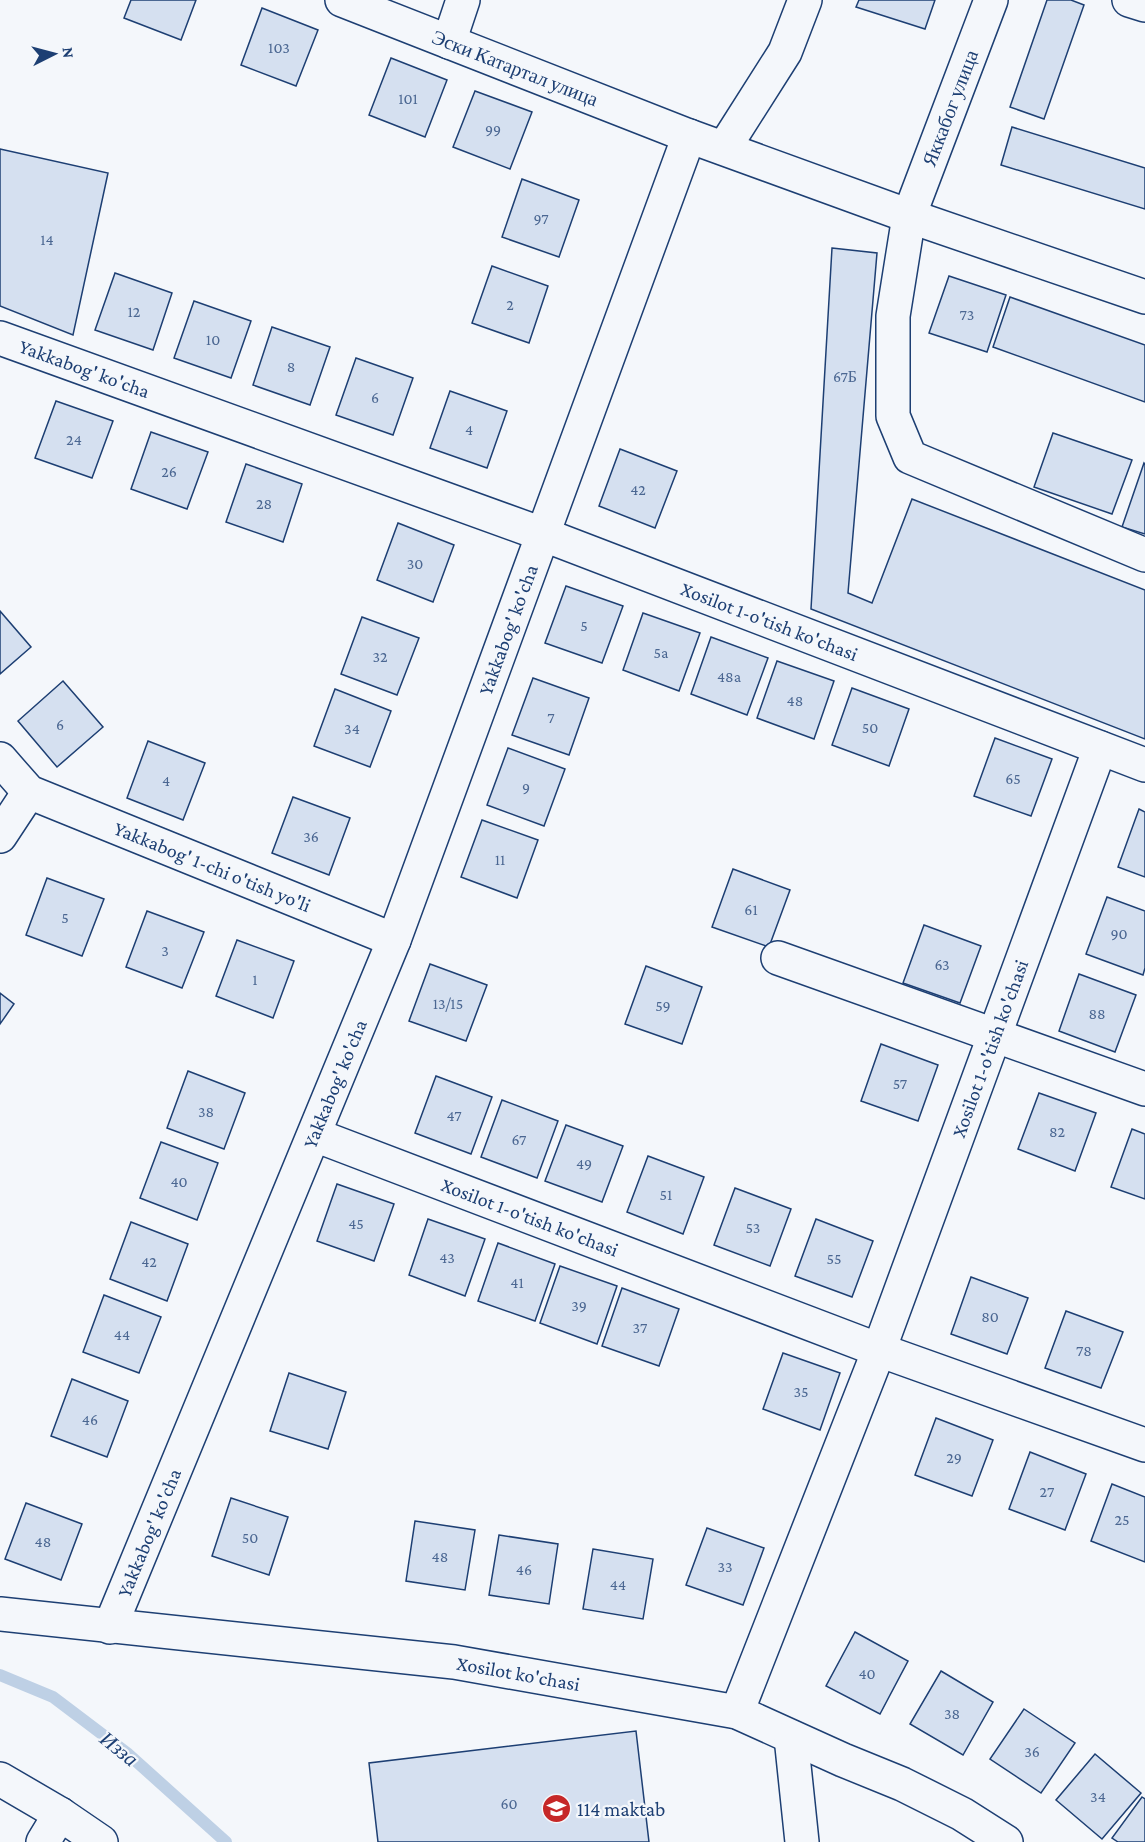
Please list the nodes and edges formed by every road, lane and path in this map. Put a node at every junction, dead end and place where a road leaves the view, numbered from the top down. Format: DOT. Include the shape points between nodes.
graph roads {
  1 [pos="342,0"];
  2 [pos="462,0"];
  3 [pos="805,0"];
  4 [pos="991,0"];
  5 [pos="1129,0"];
  6 [pos="1145,5"];
  7 [pos="449,42"];
  8 [pos="689,136"];
  9 [pos="724,148"];
  10 [pos="909,216"];
  11 [pos="1145,297"];
  12 [pos="0,338"];
  13 [pos="542,534"];
  14 [pos="1145,555"];
  15 [pos="1100,748"];
  16 [pos="0,759"];
  17 [pos="1145,765"];
  18 [pos="29,792"];
  19 [pos="0,836"];
  20 [pos="394,940"];
  21 [pos="778,957"];
  22 [pos="996,1036"];
  23 [pos="1145,1089"];
  24 [pos="315,1135"];
  25 [pos="879,1350"];
  26 [pos="1145,1445"];
  27 [pos="0,1614"];
  28 [pos="110,1627"];
  29 [pos="737,1712"];
  30 [pos="791,1737"];
  31 [pos="0,1779"];
  32 [pos="60,1814"];
  33 [pos="43,1842"];
  34 [pos="101,1842"];
  35 [pos="802,1842"];
  36 [pos="1006,1842"];
  1 -- 7 [label="street, Эски Катартал улица"];
  2 -- 7 [label="street"];
  3 -- 9 [label="street" via="785,52"];
  4 -- 10 [label="street, Яккабог улица"];
  5 -- 6 [label="street"];
  7 -- 8 [label="street, Эски Катартал улица"];
  8 -- 9 [label="street, Эски Катартал улица"];
  8 -- 13 [label="street, Yakkabog' ko'cha"];
  9 -- 10 [label="street, Эски Катартал улица"];
  10 -- 11 [label="street, Эски Катартал улица"];
  10 -- 14 [label="street, Яккабог улица" via="893,316 892,416 910,457"];
  12 -- 13 [label="street, Yakkabog' ko'cha"];
  13 -- 15 [label="street, Xosilot 1-o'tish ko'chasi"];
  13 -- 20 [label="street, Yakkabog' ko'cha"];
  15 -- 17 [label="street, Xosilot 1-o'tish ko'chasi"];
  15 -- 22 [label="street, Xosilot 1-o'tish ko'chasi"];
  16 -- 18 [label="street, Yakkabog' 1-chi o'tish yo'li"];
  18 -- 19 [label="street"];
  18 -- 20 [label="street, Yakkabog' 1-chi o'tish yo'li"];
  20 -- 24 [label="street, Yakkabog' ko'cha"];
  21 -- 22 [label="street"];
  22 -- 23 [label="street"];
  22 -- 25 [label="street, Xosilot 1-o'tish ko'chasi"];
  24 -- 25 [label="street, Xosilot 1-o'tish ko'chasi"];
  24 -- 28 [label="street, Yakkabog' ko'cha"];
  25 -- 26 [label="street, Xosilot 1-o'tish ko'chasi"];
  25 -- 29 [label="street, Xosilot 1-o'tish ko'chasi"];
  27 -- 28 [label="street, Xosilot ko'chasi"];
  28 -- 29 [label="street, Xosilot ko'chasi" via="454,1662"];
  29 -- 30 [label="street, Xosilot ko'chasi"];
  30 -- 35 [label="street"];
  30 -- 36 [label="street, Xosilot ko'chasi" via="902,1784"];
  31 -- 32 [label="street"];
  32 -- 33 [label="street"];
  32 -- 34 [label="street"];
}
